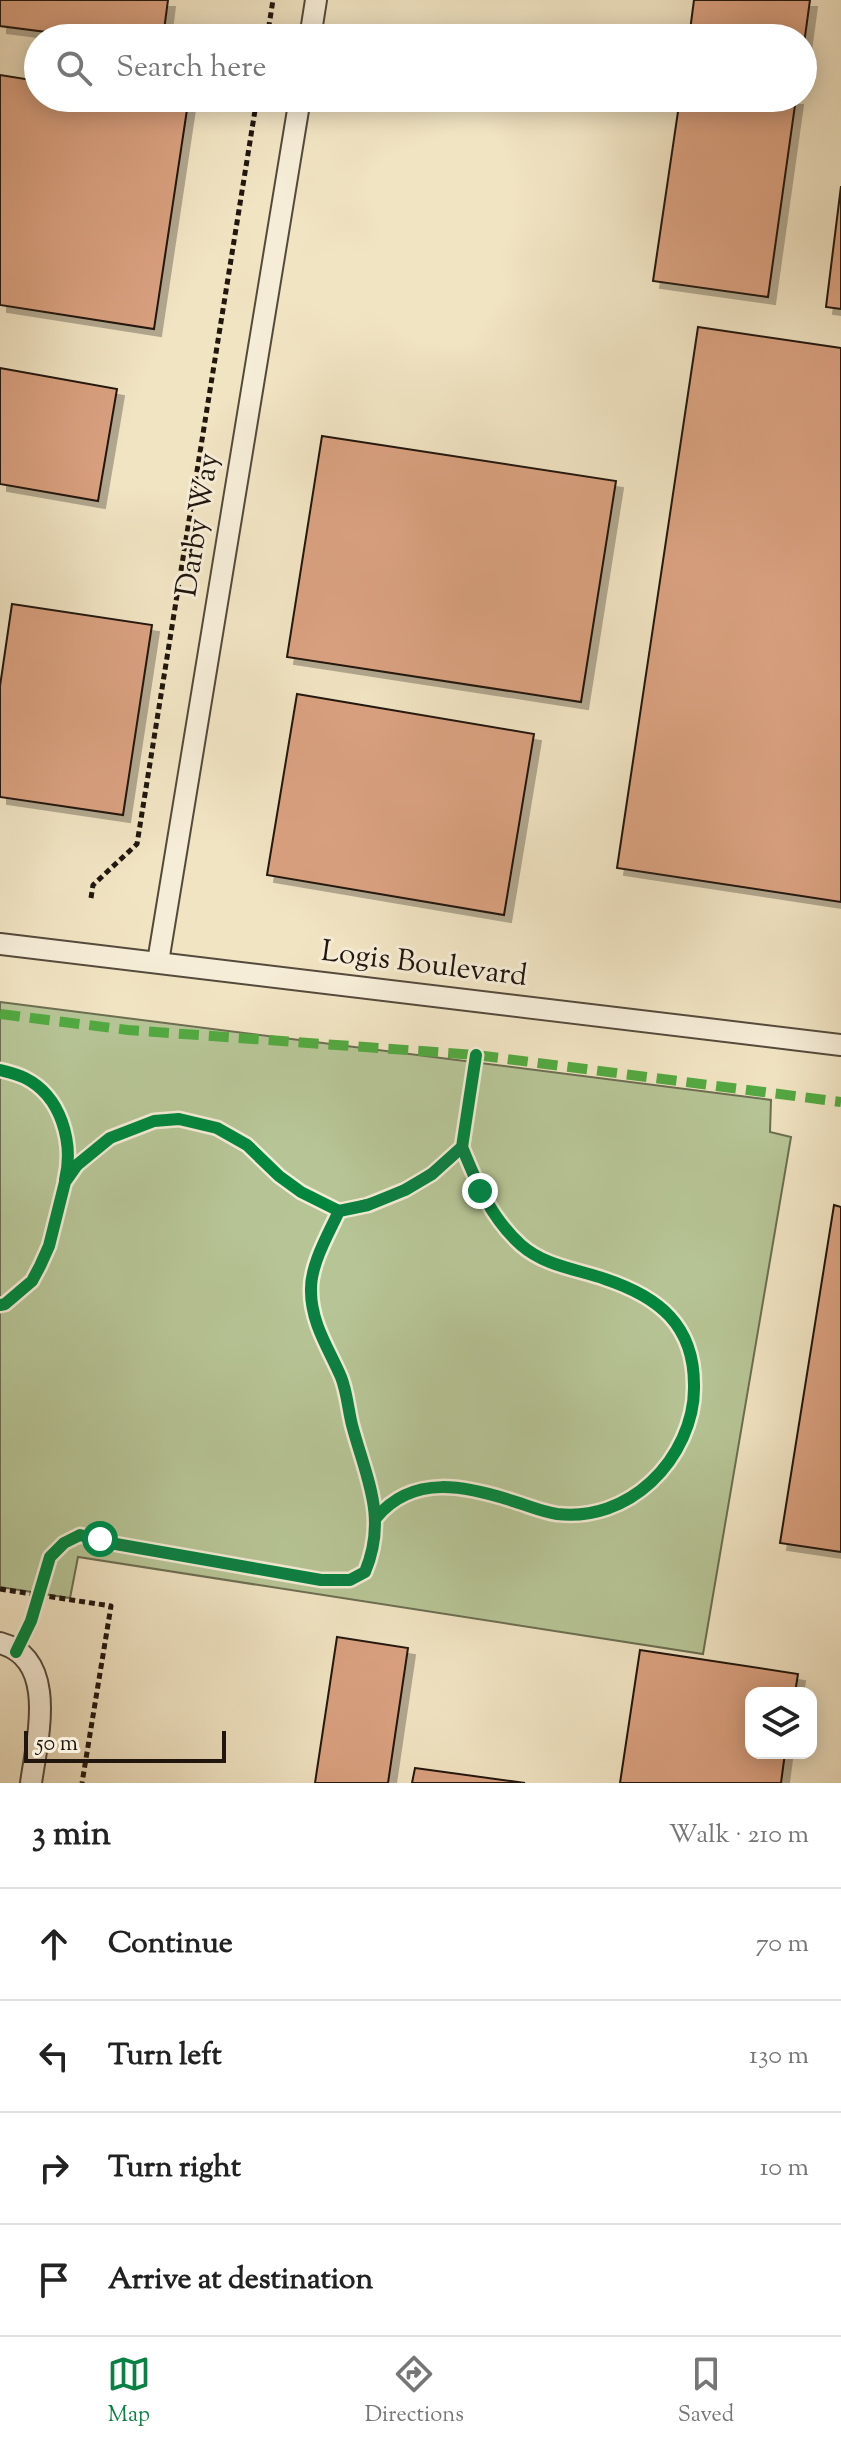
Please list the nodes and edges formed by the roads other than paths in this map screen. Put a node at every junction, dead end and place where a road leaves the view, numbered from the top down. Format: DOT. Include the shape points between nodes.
graph roads {
  1 [pos="316,0"];
  2 [pos="312,24"];
  3 [pos="298,112"];
  4 [pos="0,944"];
  5 [pos="158,962"];
  6 [pos="841,1045"];
  7 [pos="0,1643"];
  8 [pos="31,1783"];
  1 -- 2 [label="street"];
  3 -- 5 [label="street, Darby Way"];
  4 -- 5 [label="street, Logis Boulevard"];
  5 -- 6 [label="street, Logis Boulevard"];
  7 -- 8 [label="street" via="27,1660 36,1674 41,1697"];
}
